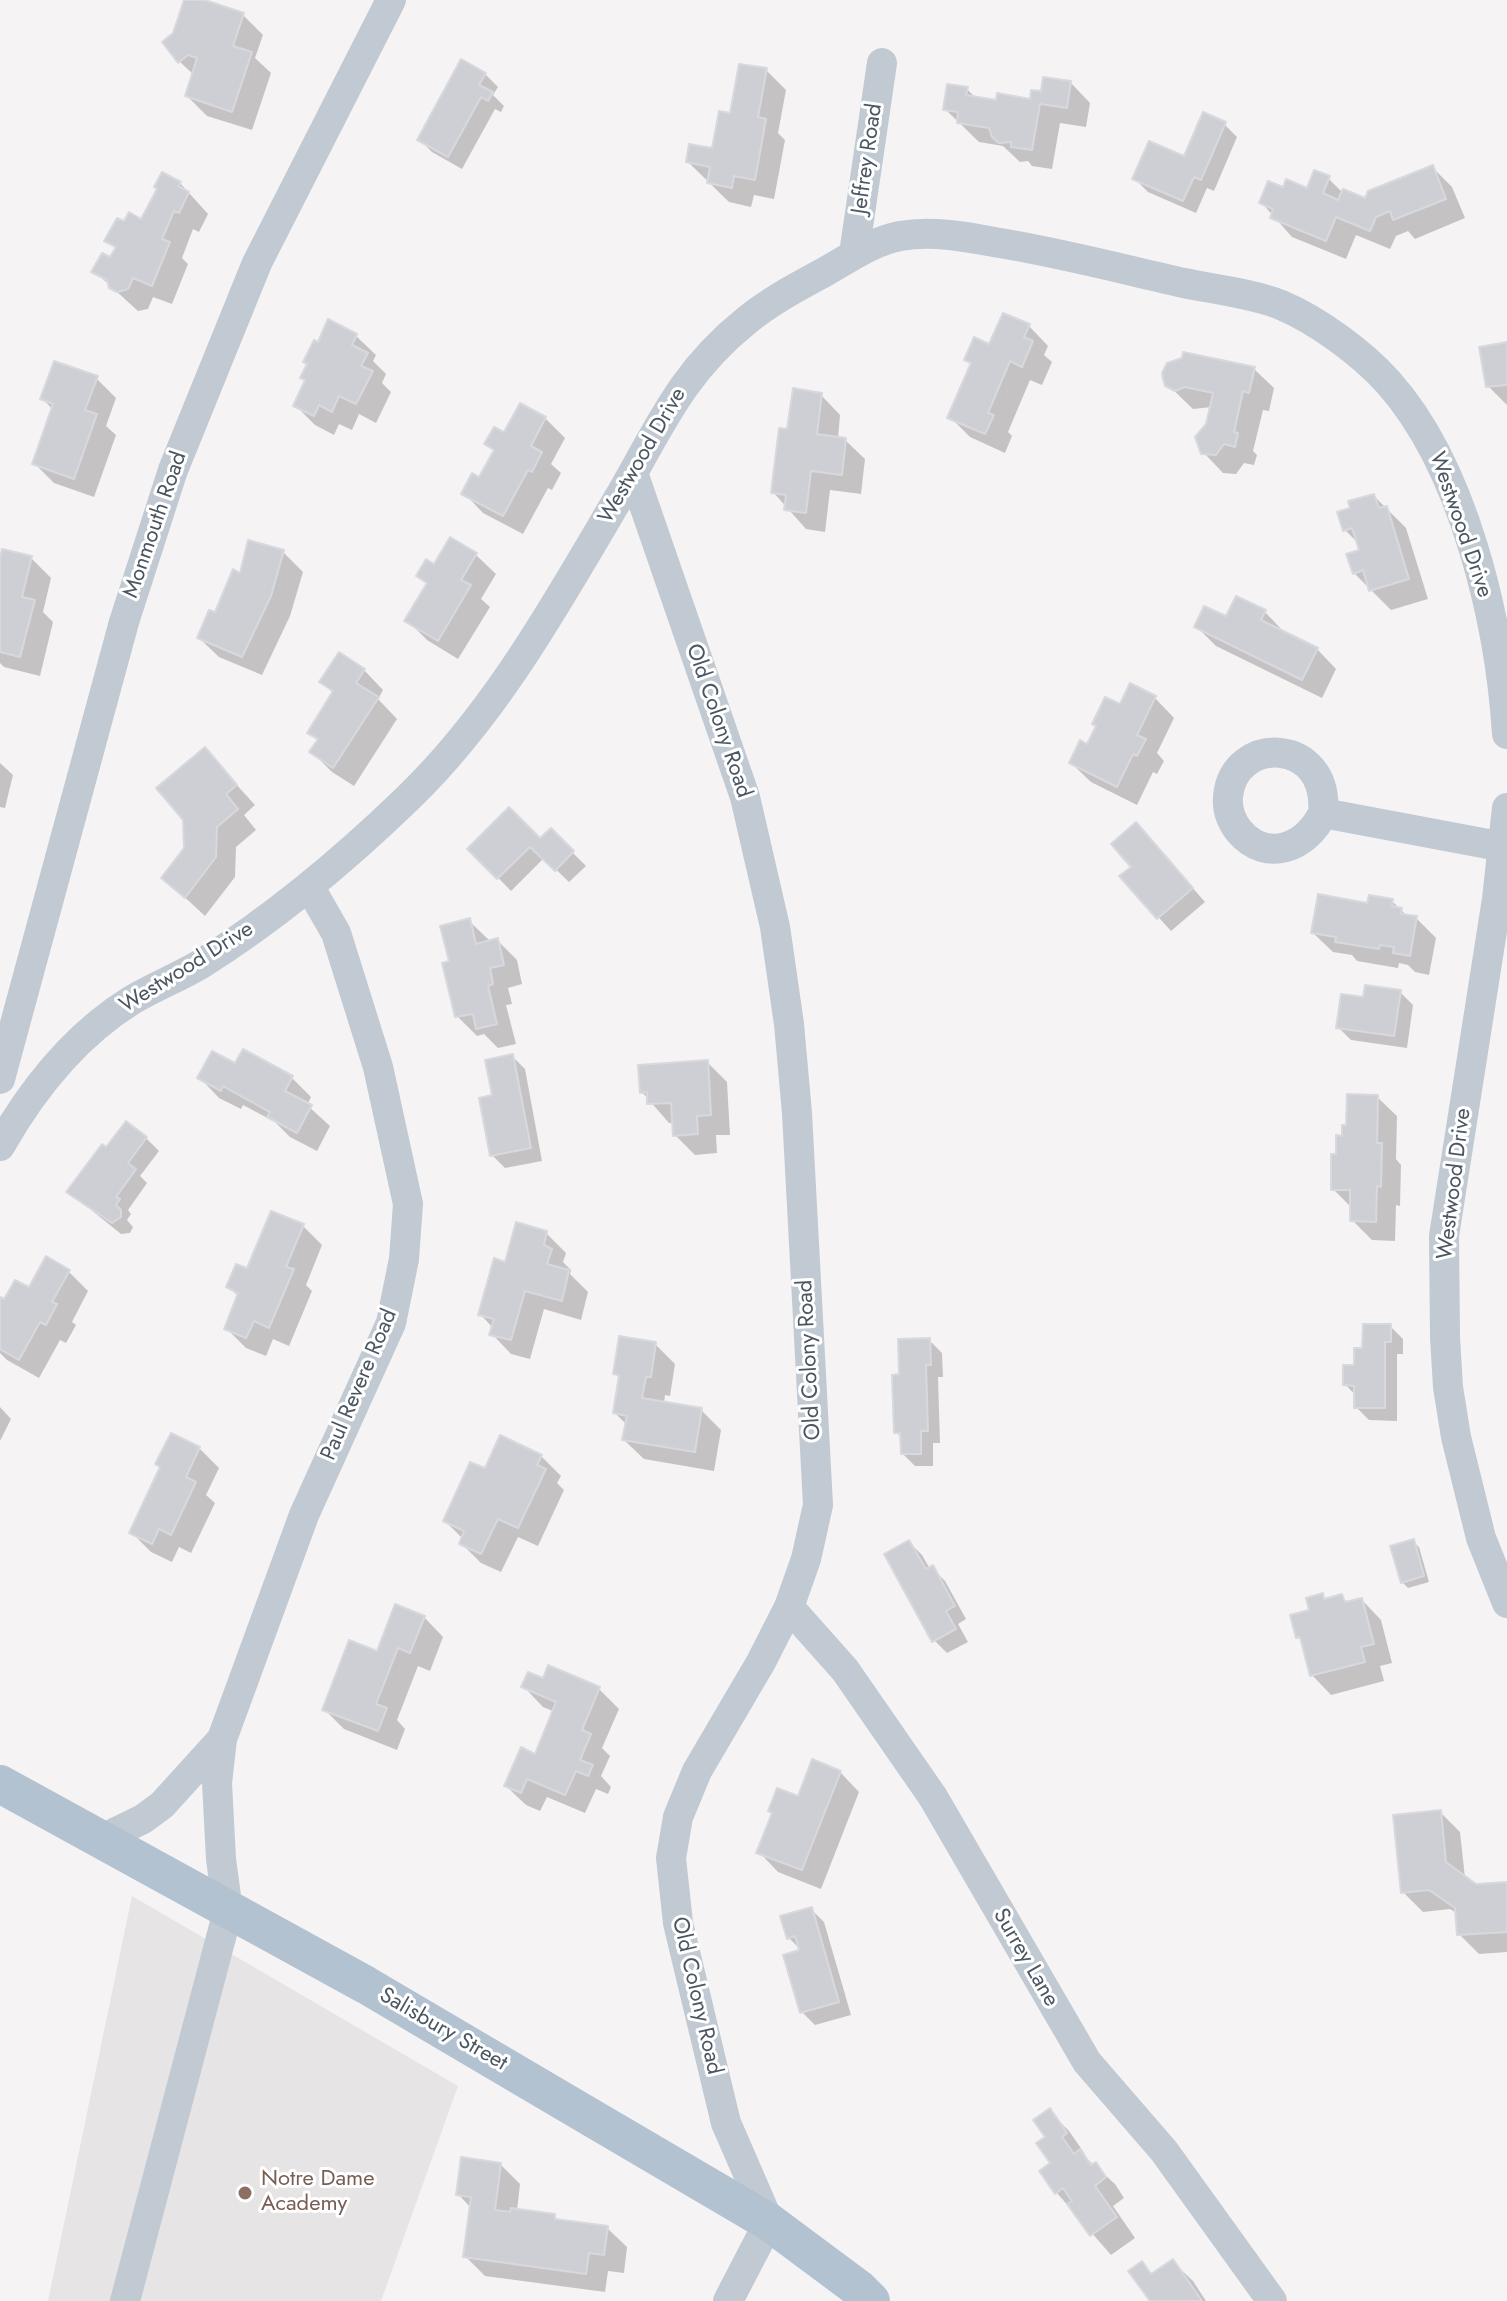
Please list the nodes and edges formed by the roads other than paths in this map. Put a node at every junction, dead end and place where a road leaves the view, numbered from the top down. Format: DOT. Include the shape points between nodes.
graph roads {
  1 [pos="391,0"];
  2 [pos="882,63"];
  3 [pos="854,254"];
  4 [pos="633,473"];
  5 [pos="1507,734"];
  6 [pos="1507,808"];
  7 [pos="1323,813"];
  8 [pos="1504,847"];
  9 [pos="309,886"];
  10 [pos="0,1079"];
  11 [pos="0,1146"];
  12 [pos="1507,1603"];
  13 [pos="789,1607"];
  14 [pos="222,1739"];
  15 [pos="0,1784"];
  16 [pos="100,1840"];
  17 [pos="228,1911"];
  18 [pos="769,2222"];
  19 [pos="125,2301"];
  20 [pos="728,2301"];
  21 [pos="871,2301"];
  22 [pos="1272,2301"];
  1 -- 10 [label="street, Monmouth Road" via="257,263 173,470 124,622"];
  2 -- 3 [label="street, Jeffrey Road"];
  3 -- 4 [label="street, Westwood Drive" via="770,302 716,346 668,406"];
  3 -- 5 [label="street, Westwood Drive" via="904,235 1021,246 1280,304 1363,356 1412,412 1445,470 1491,619"];
  4 -- 9 [label="street, Westwood Drive" via="545,623 462,741 408,798"];
  4 -- 13 [label="street, Old Colony Road" via="745,797 783,975 797,1113 818,1505"];
  6 -- 8 [label="street, Westwood Drive"];
  7 -- 8 [label="street"];
  8 -- 12 [label="street, Westwood Drive" via="1444,1236 1444,1287 1456,1437 1481,1538"];
  9 -- 11 [label="street, Westwood Drive" via="200,964 105,1019 37,1088"];
  9 -- 14 [label="street, Paul Revere Road" via="336,933 378,1067 408,1204 404,1259 391,1323 304,1515"];
  13 -- 18 [label="street, Old Colony Road" via="697,1771 678,1817 671,1858 678,1923 726,2123"];
  13 -- 22 [label="street, Surrey Lane" via="845,1670 933,1797 1087,2062 1164,2151"];
  14 -- 16 [label="street, Paul Revere Road" via="162,1805"];
  14 -- 17 [label="street, Paul Revere Road" via="217,1783"];
  15 -- 16 [label="main road, Salisbury Street"];
  16 -- 17 [label="main road, Salisbury Street"];
  17 -- 18 [label="main road, Salisbury Street" via="366,1985"];
  17 -- 19 [label="street"];
  18 -- 20 [label="street"];
  18 -- 21 [label="main road, Salisbury Street"];
}
